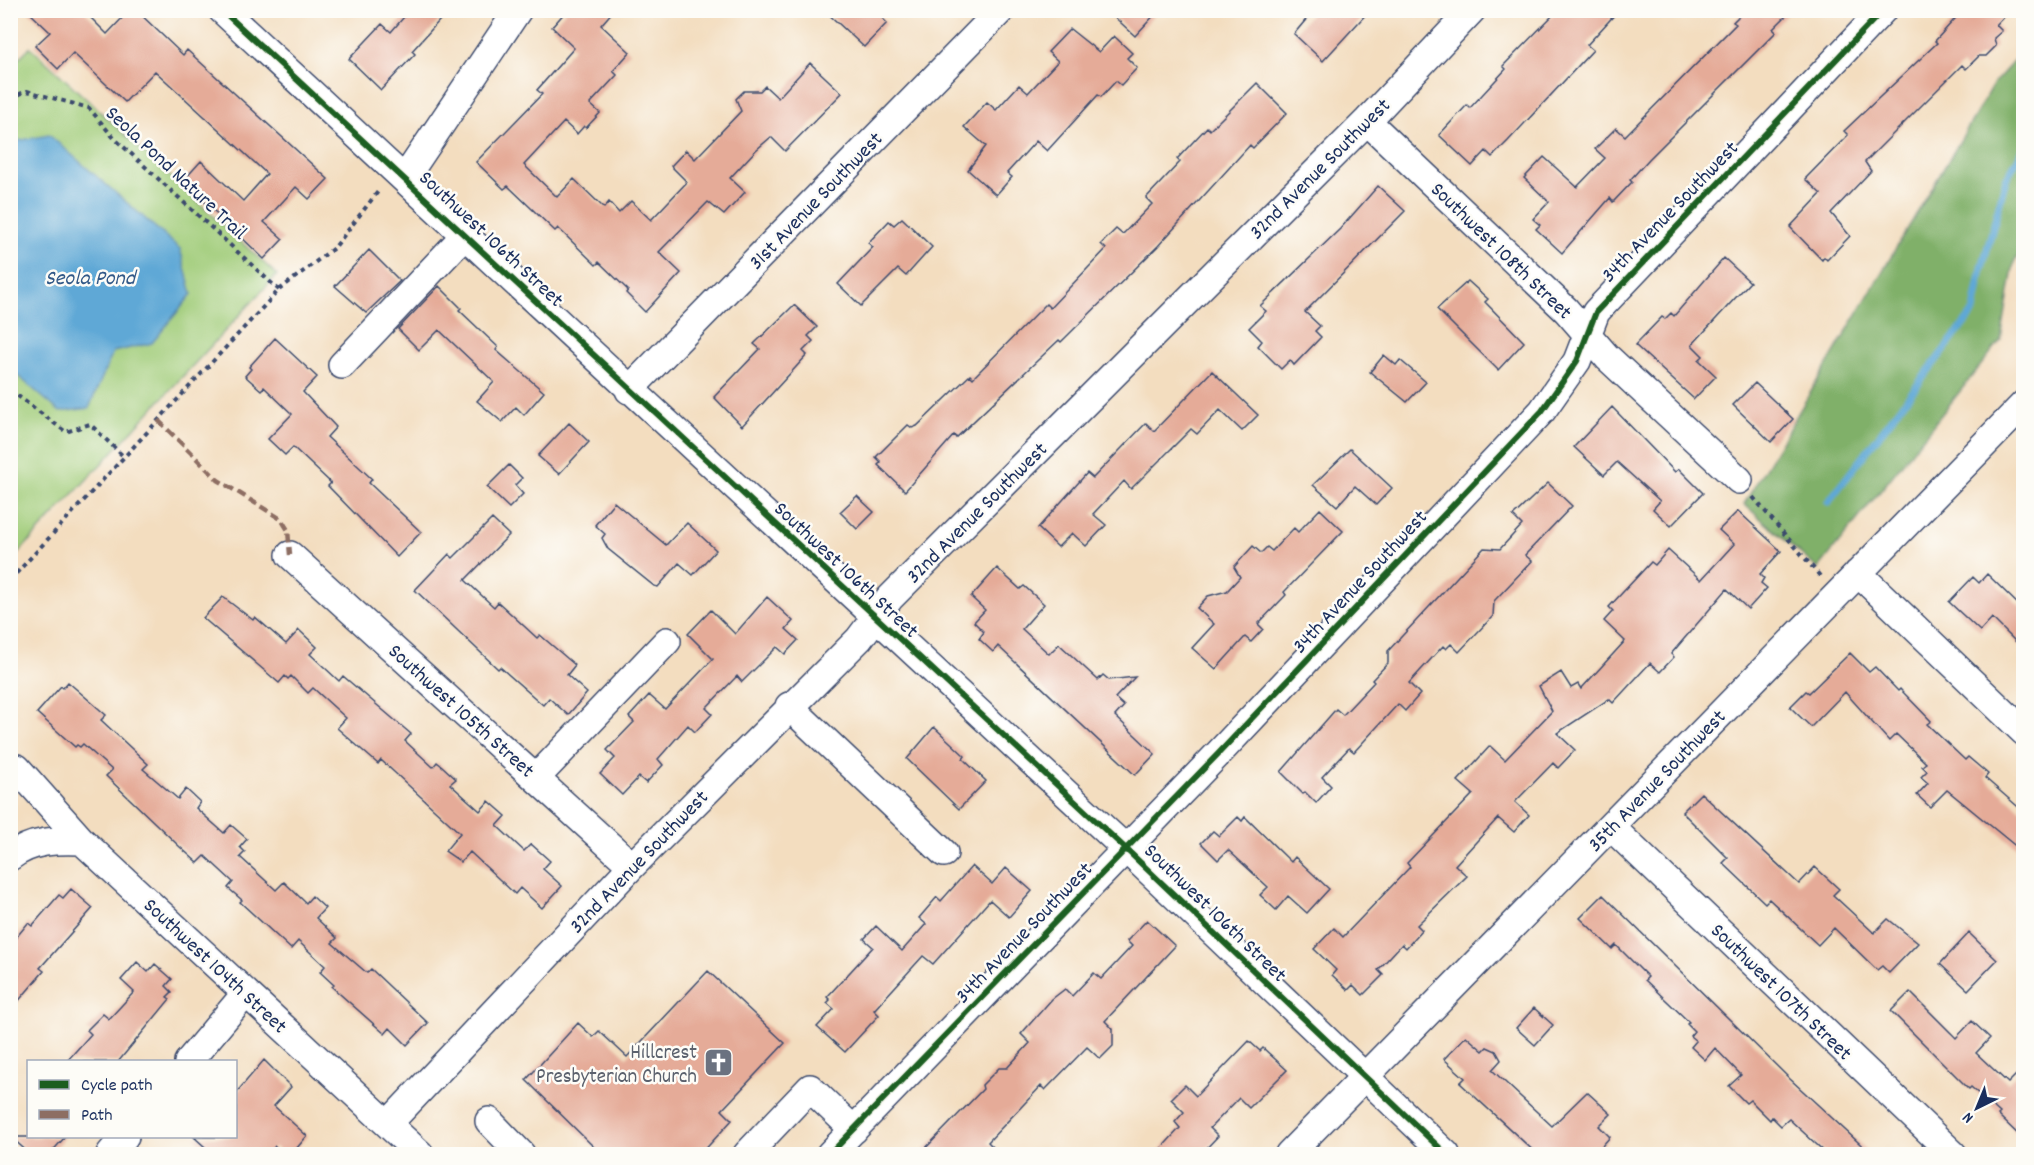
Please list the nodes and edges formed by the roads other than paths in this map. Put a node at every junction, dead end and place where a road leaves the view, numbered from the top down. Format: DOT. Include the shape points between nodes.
graph roads {
  1 [pos="222,10"];
  2 [pos="518,10"];
  3 [pos="1001,10"];
  4 [pos="1472,10"];
  5 [pos="1884,10"];
  6 [pos="1367,121"];
  7 [pos="400,174"];
  8 [pos="465,235"];
  9 [pos="1587,334"];
  10 [pos="342,365"];
  11 [pos="629,390"];
  12 [pos="2024,404"];
  13 [pos="1739,480"];
  14 [pos="290,555"];
  15 [pos="1858,573"];
  16 [pos="876,618"];
  17 [pos="667,641"];
  18 [pos="789,706"];
  19 [pos="2021,726"];
  20 [pos="17,768"];
  21 [pos="536,778"];
  22 [pos="1611,827"];
  23 [pos="82,841"];
  24 [pos="1126,849"];
  25 [pos="944,853"];
  26 [pos="10,857"];
  27 [pos="632,866"];
  28 [pos="246,993"];
  29 [pos="190,1060"];
  30 [pos="1364,1077"];
  31 [pos="489,1121"];
  32 [pos="387,1124"];
  33 [pos="855,1130"];
  34 [pos="124,1138"];
  35 [pos="110,1155"];
  36 [pos="420,1155"];
  37 [pos="521,1155"];
  38 [pos="747,1155"];
  39 [pos="831,1155"];
  40 [pos="1288,1155"];
  41 [pos="1446,1155"];
  42 [pos="1953,1155"];
  1 -- 7 [label="street, Southwest 106th Street"];
  2 -- 7 [label="street"];
  3 -- 11 [label="street, 31st Avenue Southwest"];
  4 -- 6 [label="street, 32nd Avenue Southwest"];
  5 -- 9 [label="street, 34th Avenue Southwest" via="1596,312"];
  6 -- 9 [label="street, Southwest 108th Street"];
  6 -- 16 [label="street, 32nd Avenue Southwest" via="890,598"];
  7 -- 8 [label="street, Southwest 106th Street"];
  8 -- 10 [label="street"];
  8 -- 11 [label="street, Southwest 106th Street"];
  9 -- 13 [label="street, Southwest 108th Street"];
  9 -- 24 [label="street, 34th Avenue Southwest" via="1577,362 1542,411"];
  11 -- 16 [label="street, Southwest 106th Street"];
  12 -- 15 [label="street, 35th Avenue Southwest"];
  14 -- 21 [label="street, Southwest 105th Street"];
  15 -- 19 [label="street"];
  15 -- 22 [label="street, 35th Avenue Southwest"];
  16 -- 18 [label="street, 32nd Avenue Southwest"];
  16 -- 24 [label="street, Southwest 106th Street"];
  17 -- 21 [label="street"];
  18 -- 25 [label="street"];
  18 -- 27 [label="street, 32nd Avenue Southwest"];
  20 -- 23 [label="street, Southwest 104th Street"];
  21 -- 27 [label="street, Southwest 105th Street"];
  22 -- 30 [label="street, 35th Avenue Southwest"];
  22 -- 42 [label="street, Southwest 107th Street"];
  23 -- 26 [label="street" via="40,842"];
  23 -- 28 [label="street, Southwest 104th Street"];
  24 -- 30 [label="street, Southwest 106th Street"];
  24 -- 33 [label="street, 34th Avenue Southwest"];
  27 -- 32 [label="street, 32nd Avenue Southwest"];
  28 -- 29 [label="street"];
  28 -- 32 [label="street, Southwest 104th Street"];
  30 -- 40 [label="street, 35th Avenue Southwest"];
  30 -- 41 [label="street, Southwest 106th Street"];
  31 -- 37 [label="street"];
  32 -- 36 [label="street, Southwest 104th Street"];
  33 -- 38 [label="street" via="810,1088"];
  33 -- 39 [label="street, 34th Avenue Southwest"];
  34 -- 35 [label="street"];
}
